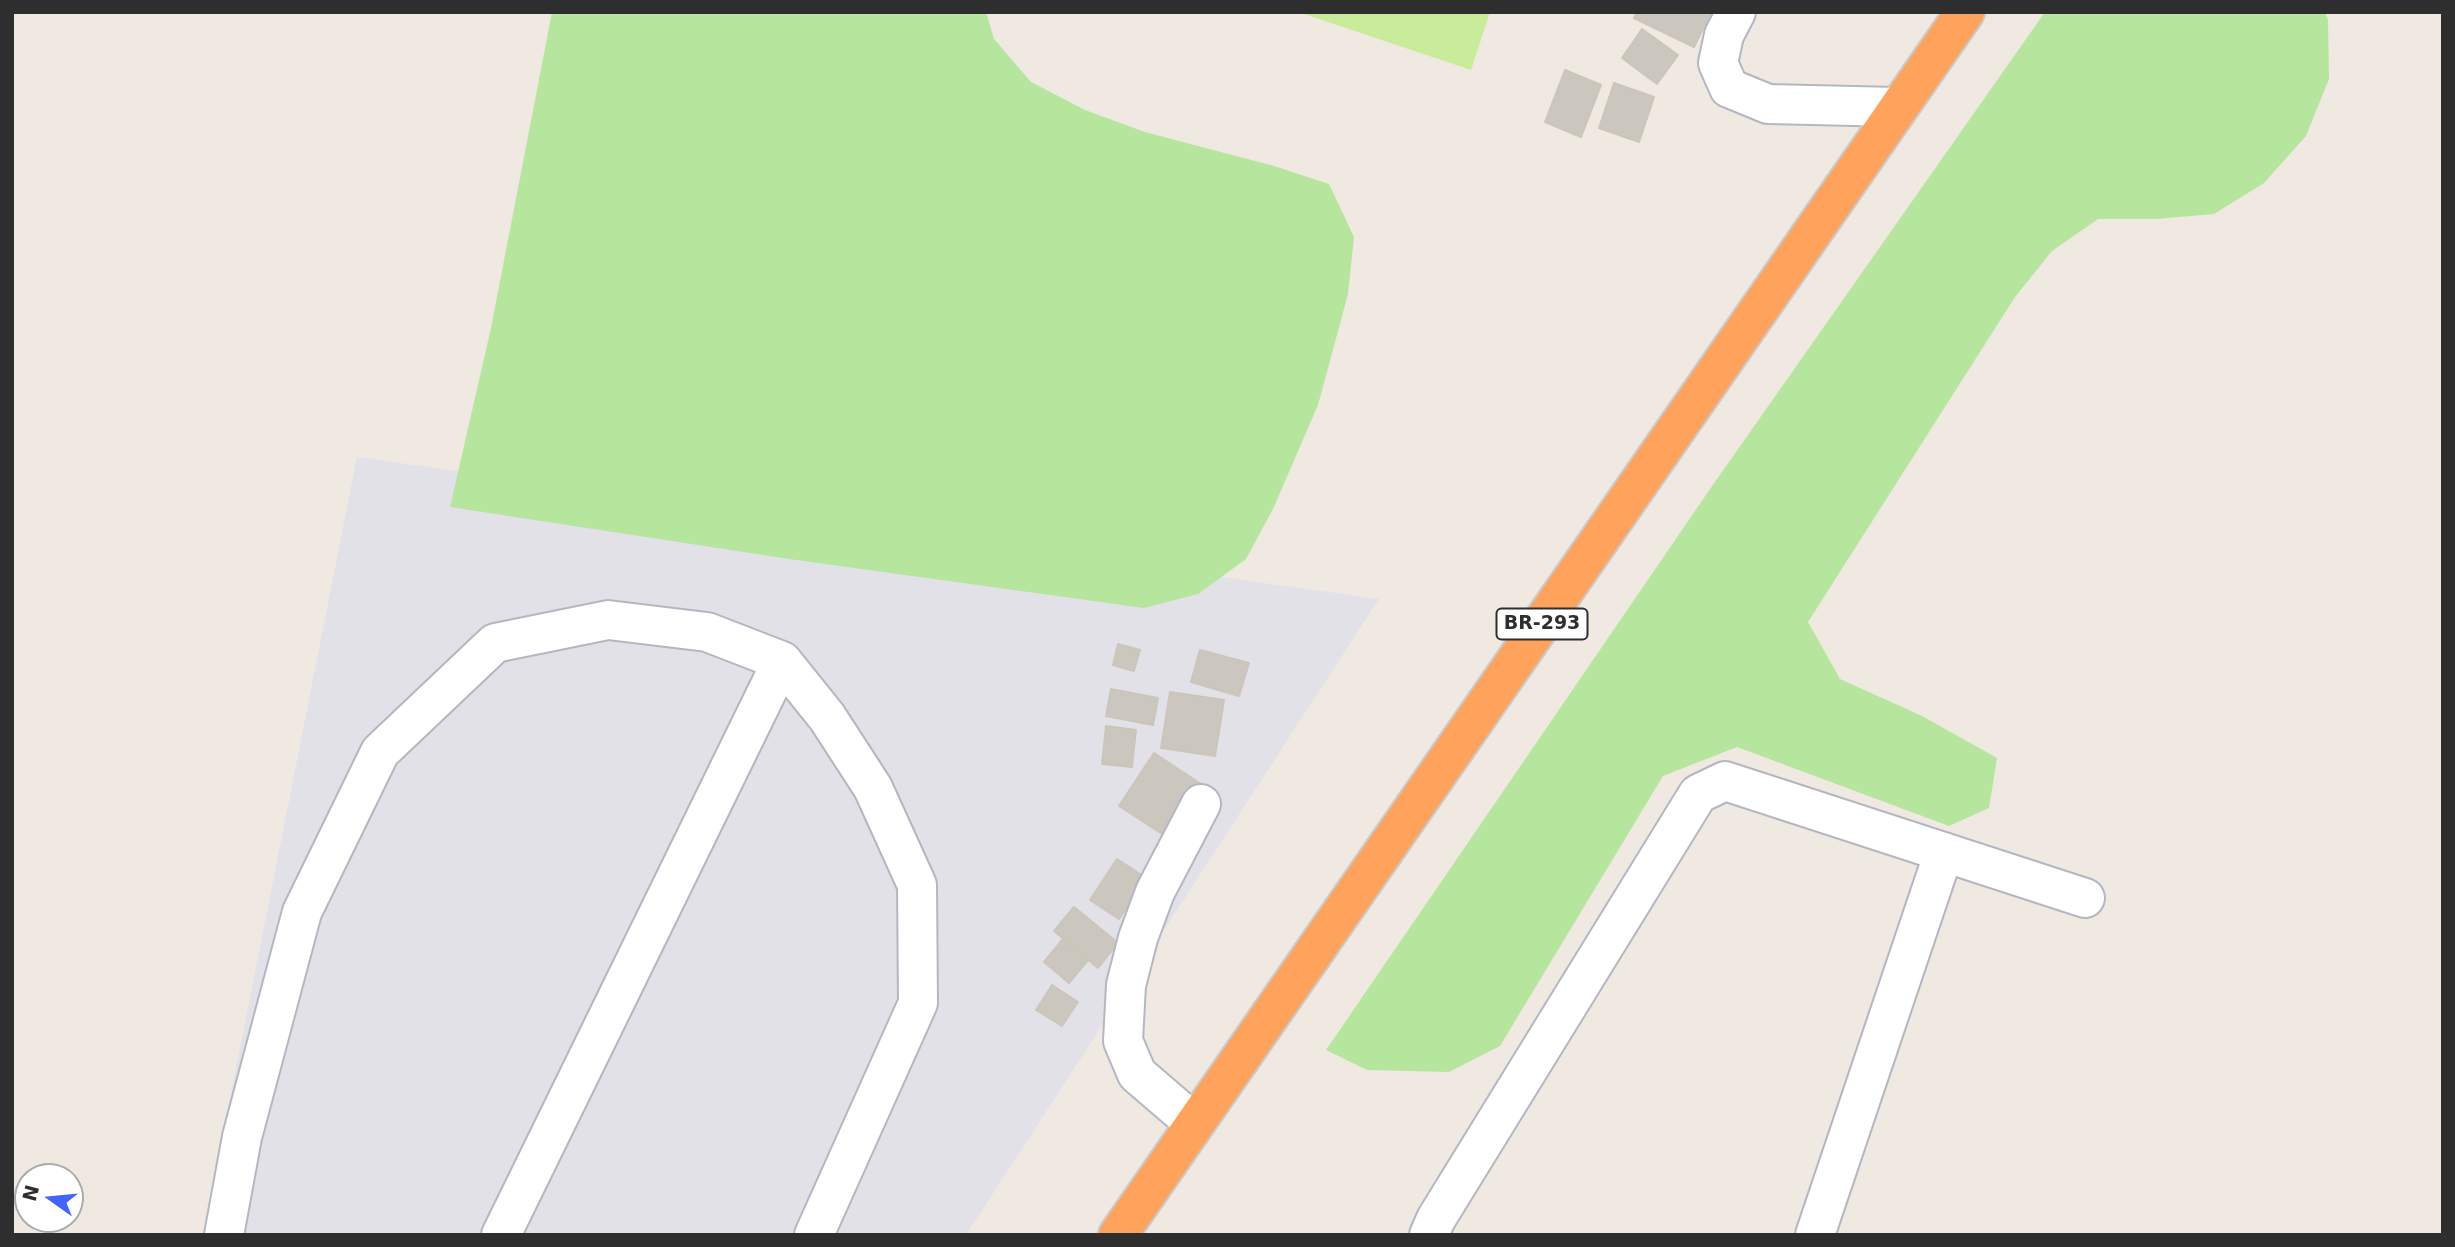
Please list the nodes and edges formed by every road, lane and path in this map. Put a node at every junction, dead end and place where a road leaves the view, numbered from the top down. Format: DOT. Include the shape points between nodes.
graph roads {
  1 [pos="1736,12"];
  2 [pos="1965,12"];
  3 [pos="1897,107"];
  4 [pos="782,661"];
  5 [pos="1200,804"];
  6 [pos="1944,852"];
  7 [pos="2085,898"];
  8 [pos="1194,1123"];
  9 [pos="224,1235"];
  10 [pos="501,1235"];
  11 [pos="814,1235"];
  12 [pos="1118,1235"];
  13 [pos="1429,1235"];
  14 [pos="1815,1235"];
  1 -- 3 [label="street" via="1724,35 1718,63 1729,88 1769,104"];
  2 -- 3 [label="highway, BR-293"];
  3 -- 8 [label="highway, BR-293"];
  4 -- 9 [label="street" via="708,632 608,620 495,643 380,752 302,912 242,1137"];
  4 -- 10 [label="street"];
  4 -- 11 [label="street" via="827,717 873,788 917,885 918,1003"];
  5 -- 8 [label="street" via="1155,892 1138,938 1126,985 1123,1041 1137,1074"];
  6 -- 7 [label="street"];
  6 -- 13 [label="street" via="1725,781 1698,794"];
  6 -- 14 [label="street"];
  8 -- 12 [label="highway, BR-293"];
}
